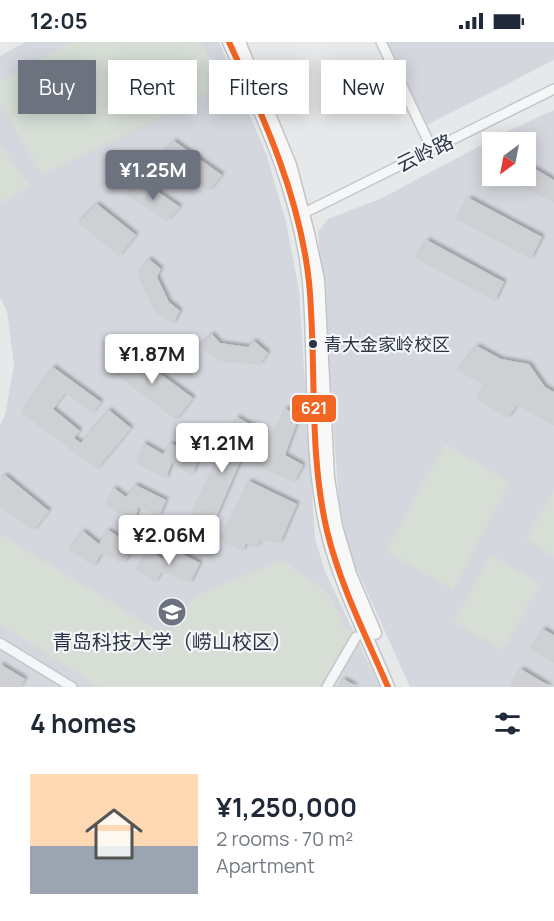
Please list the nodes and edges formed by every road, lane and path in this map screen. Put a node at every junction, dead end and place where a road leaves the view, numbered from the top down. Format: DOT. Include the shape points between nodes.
graph roads {
  1 [pos="229,42"];
  2 [pos="239,42"];
  3 [pos="381,42"];
  4 [pos="554,89"];
  5 [pos="432,149"];
  6 [pos="299,215"];
  7 [pos="356,637"];
  8 [pos="0,643"];
  9 [pos="72,687"];
  10 [pos="327,687"];
  11 [pos="388,687"];
  12 [pos="397,687"];
  1 -- 6 [label="main road" via="253,93"];
  2 -- 6 [label="main road" via="290,165"];
  3 -- 5 [label="street"];
  4 -- 5 [label="street, 云岭路"];
  5 -- 6 [label="street, 云岭路"];
  6 -- 11 [label="main road" via="309,280 319,480 327,531"];
  6 -- 12 [label="main road" via="318,280 328,478 336,527 350,574"];
  7 -- 10 [label="street"];
  8 -- 9 [label="street"];
}
